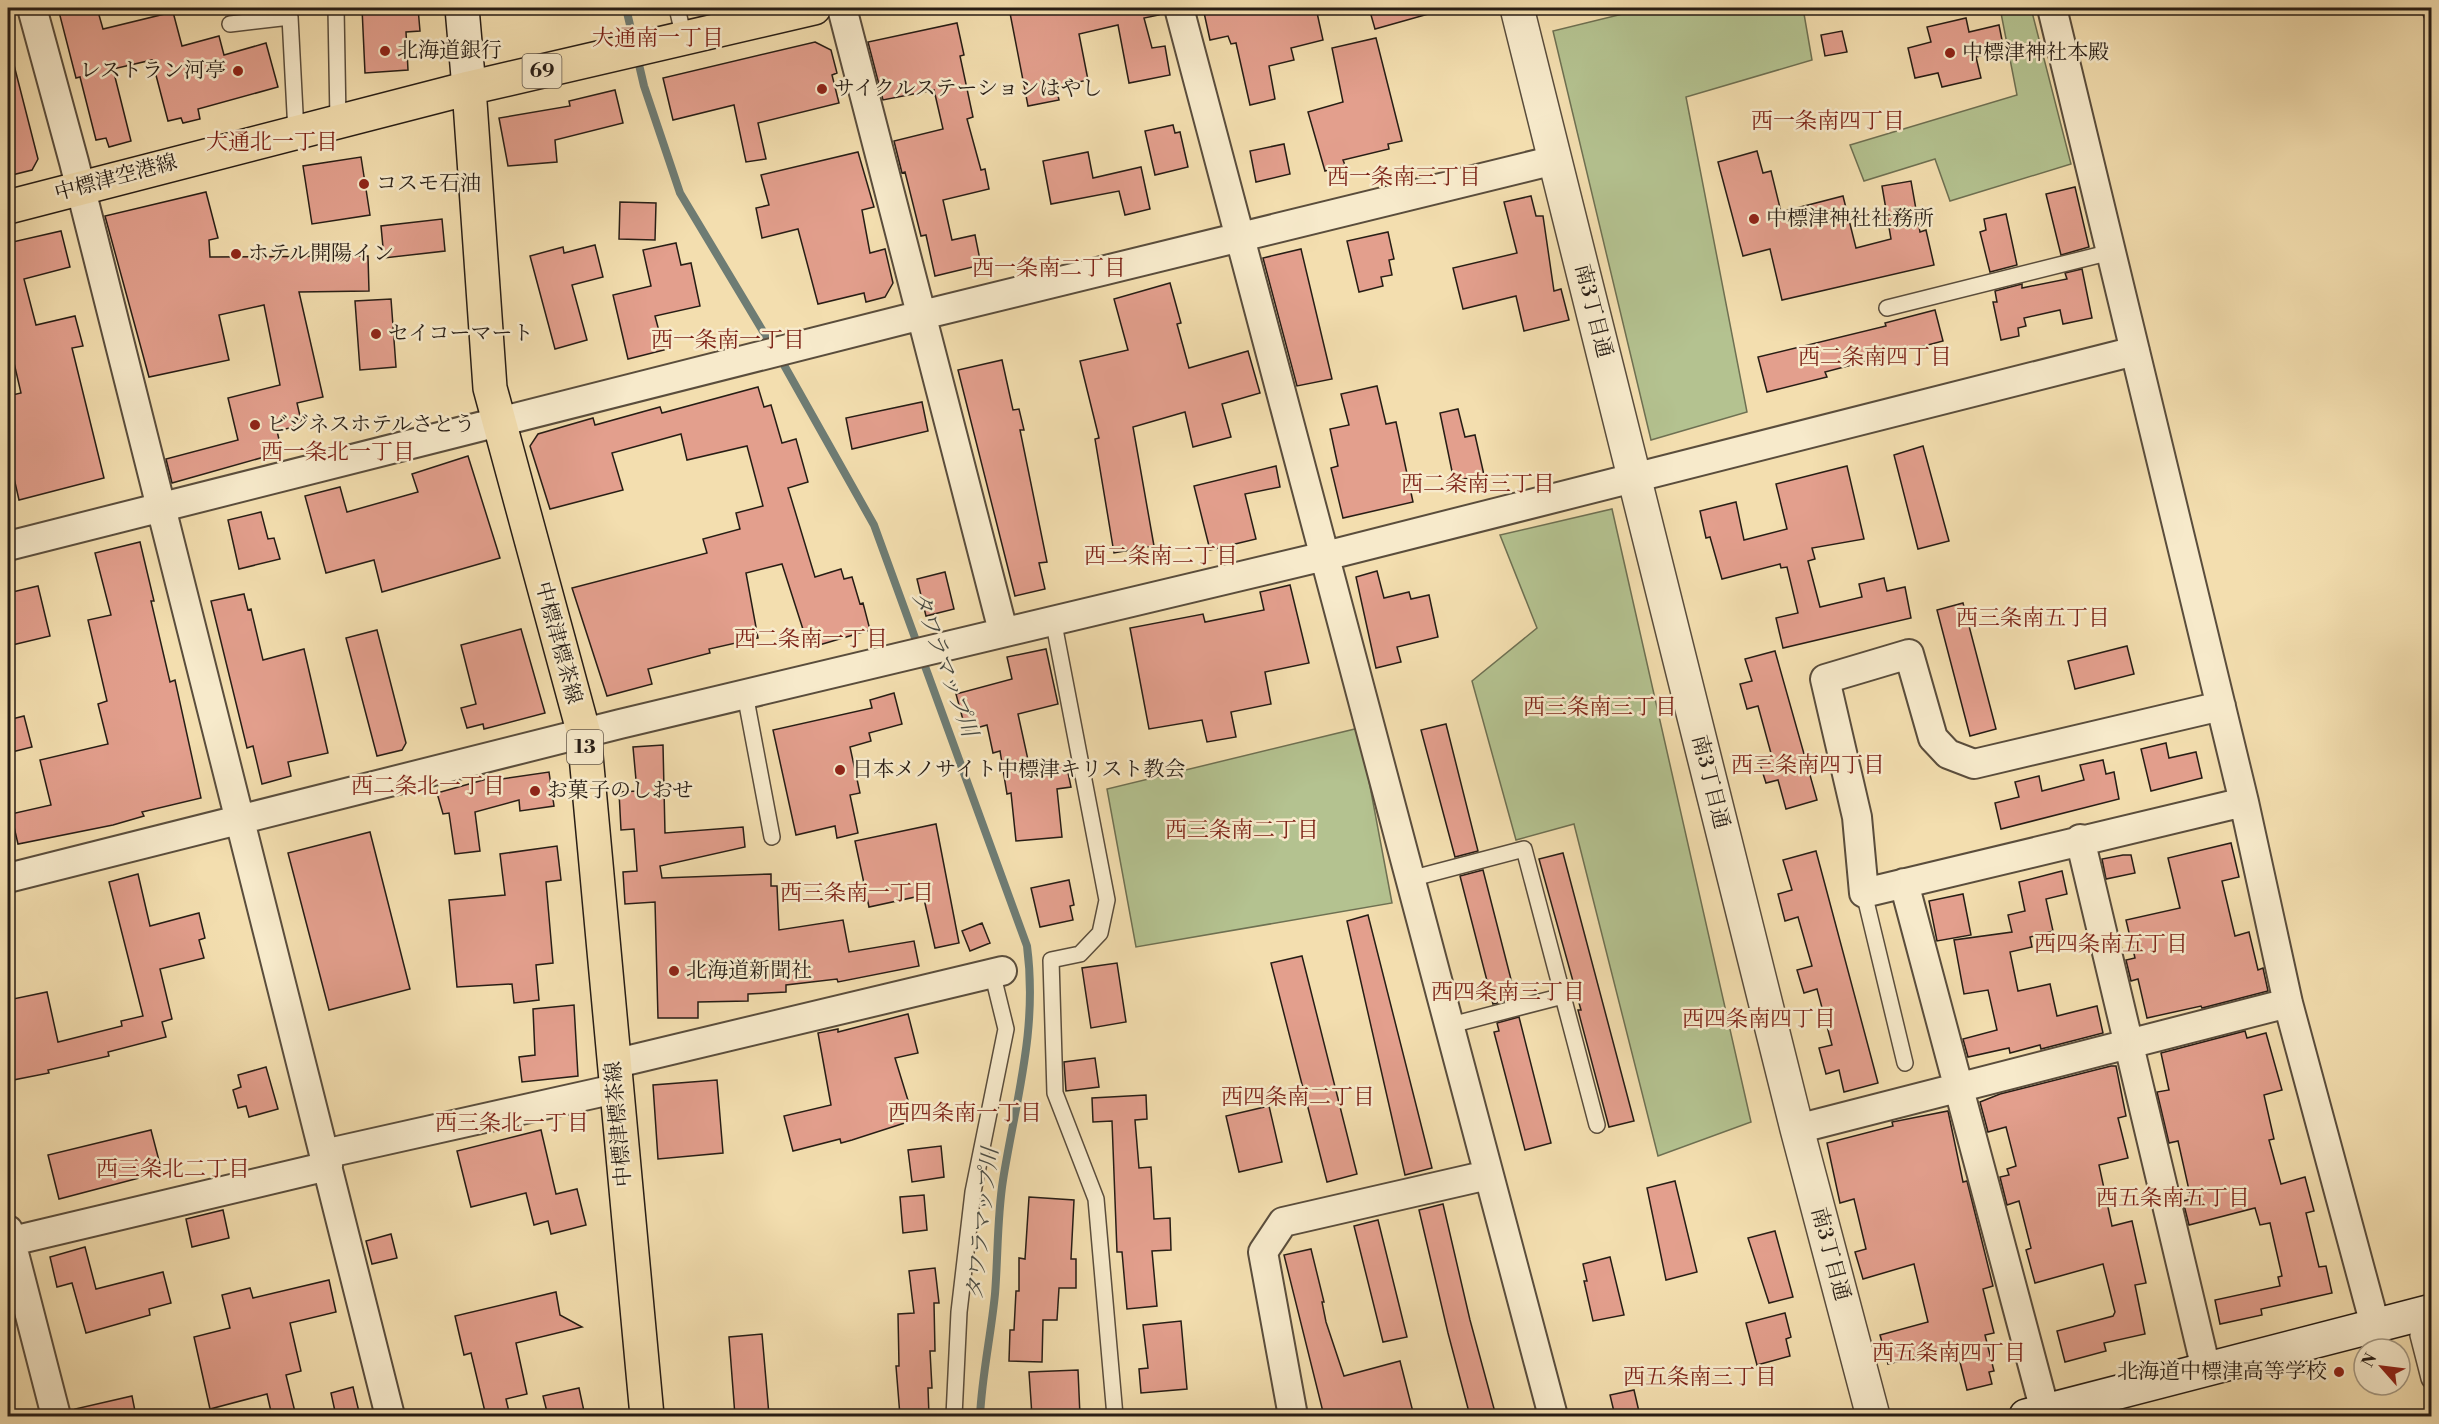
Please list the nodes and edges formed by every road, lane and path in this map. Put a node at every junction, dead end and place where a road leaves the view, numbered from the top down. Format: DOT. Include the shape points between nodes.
graph roads {
  1 [pos="32,8"];
  2 [pos="336,8"];
  3 [pos="462,8"];
  4 [pos="814,8"];
  5 [pos="842,8"];
  6 [pos="1179,8"];
  7 [pos="1517,8"];
  8 [pos="2052,8"];
  9 [pos="2429,8"];
  10 [pos="2432,15"];
  11 [pos="680,23"];
  12 [pos="230,24"];
  13 [pos="469,88"];
  14 [pos="338,121"];
  15 [pos="296,132"];
  16 [pos="1556,160"];
  17 [pos="79,188"];
  18 [pos="8,207"];
  19 [pos="1239,237"];
  20 [pos="2111,252"];
  21 [pos="1887,308"];
  22 [pos="922,315"];
  23 [pos="2135,351"];
  24 [pos="498,424"];
  25 [pos="1634,478"];
  26 [pos="160,509"];
  27 [pos="8,546"];
  28 [pos="1325,556"];
  29 [pos="1053,619"];
  30 [pos="1003,631"];
  31 [pos="745,694"];
  32 [pos="2222,706"];
  33 [pos="584,734"];
  34 [pos="2244,802"];
  35 [pos="240,820"];
  36 [pos="772,837"];
  37 [pos="2079,839"];
  38 [pos="8,878"];
  39 [pos="1410,879"];
  40 [pos="1904,883"];
  41 [pos="1864,893"];
  42 [pos="997,972"];
  43 [pos="1563,996"];
  44 [pos="2288,1003"];
  45 [pos="1451,1025"];
  46 [pos="2128,1042"];
  47 [pos="1905,1063"];
  48 [pos="614,1076"];
  49 [pos="1958,1087"];
  50 [pos="1597,1125"];
  51 [pos="1797,1129"];
  52 [pos="326,1160"];
  53 [pos="1488,1175"];
  54 [pos="8,1238"];
  55 [pos="2426,1323"];
  56 [pos="2375,1325"];
  57 [pos="2206,1369"];
  58 [pos="2432,1378"];
  59 [pos="2085,1409"];
  60 [pos="2035,1414"];
  61 [pos="56,1416"];
  62 [pos="390,1416"];
  63 [pos="647,1416"];
  64 [pos="954,1416"];
  65 [pos="1115,1416"];
  66 [pos="1293,1416"];
  67 [pos="1552,1416"];
  68 [pos="1873,1416"];
  1 -- 17 [label="street"];
  2 -- 14 [label="lane"];
  3 -- 13 [label="street"];
  4 -- 11 [label="main road, 69"];
  5 -- 22 [label="street"];
  6 -- 19 [label="street"];
  7 -- 16 [label="street, 南3丁目通"];
  8 -- 20 [label="street"];
  9 -- 10 [label="lane"];
  11 -- 13 [label="main road, 69" via="649,46"];
  12 -- 15 [label="lane" via="290,17"];
  13 -- 14 [label="main road, 中標津空港線 / 69"];
  13 -- 24 [label="main road, 中標津標茶線 / 13" via="490,388"];
  14 -- 15 [label="main road, 中標津空港線 / 69"];
  15 -- 17 [label="main road, 中標津空港線 / 69"];
  16 -- 19 [label="street"];
  16 -- 25 [label="street, 南3丁目通"];
  17 -- 18 [label="main road, 中標津空港線 / 69"];
  17 -- 26 [label="street"];
  19 -- 22 [label="street"];
  19 -- 28 [label="street"];
  20 -- 21 [label="lane"];
  20 -- 23 [label="street"];
  22 -- 24 [label="street"];
  22 -- 30 [label="street"];
  23 -- 25 [label="street"];
  23 -- 32 [label="street"];
  24 -- 26 [label="street"];
  24 -- 33 [label="main road, 中標津標茶線 / 13"];
  25 -- 28 [label="street"];
  25 -- 51 [label="street, 南3丁目通"];
  26 -- 27 [label="street"];
  26 -- 35 [label="street"];
  28 -- 29 [label="street"];
  28 -- 39 [label="street"];
  29 -- 30 [label="street"];
  29 -- 65 [label="lane" via="1107,900 1100,933 1080,954 1051,960 1055,1093 1096,1198"];
  30 -- 31 [label="street"];
  31 -- 33 [label="street"];
  31 -- 36 [label="lane"];
  32 -- 34 [label="street"];
  32 -- 41 [label="street" via="1974,764 1948,754 1933,738 1909,654 1826,678 1857,817"];
  33 -- 35 [label="street"];
  33 -- 48 [label="main road, 中標津標茶線 / 13"];
  34 -- 37 [label="street"];
  34 -- 44 [label="street"];
  35 -- 38 [label="street"];
  35 -- 52 [label="street"];
  37 -- 40 [label="street"];
  37 -- 46 [label="street"];
  39 -- 43 [label="lane" via="1524,849"];
  39 -- 45 [label="street"];
  40 -- 41 [label="street"];
  40 -- 49 [label="street"];
  41 -- 47 [label="lane"];
  42 -- 48 [label="street"];
  42 -- 64 [label="lane" via="1006,1029 973,1192 959,1312"];
  43 -- 45 [label="lane"];
  43 -- 50 [label="lane"];
  44 -- 46 [label="street"];
  44 -- 56 [label="street"];
  45 -- 53 [label="street"];
  46 -- 49 [label="street"];
  46 -- 57 [label="street"];
  48 -- 52 [label="street"];
  48 -- 63 [label="main road, 中標津標茶線 / 13"];
  49 -- 51 [label="street"];
  49 -- 60 [label="street"];
  51 -- 68 [label="street, 南3丁目通"];
  52 -- 54 [label="street"];
  52 -- 62 [label="street"];
  53 -- 66 [label="street" via="1283,1222 1263,1252"];
  53 -- 67 [label="street"];
  54 -- 61 [label="street"];
  55 -- 56 [label="street"];
  55 -- 58 [label="street"];
  56 -- 57 [label="street"];
  57 -- 59 [label="street"];
  59 -- 60 [label="street"];
}
